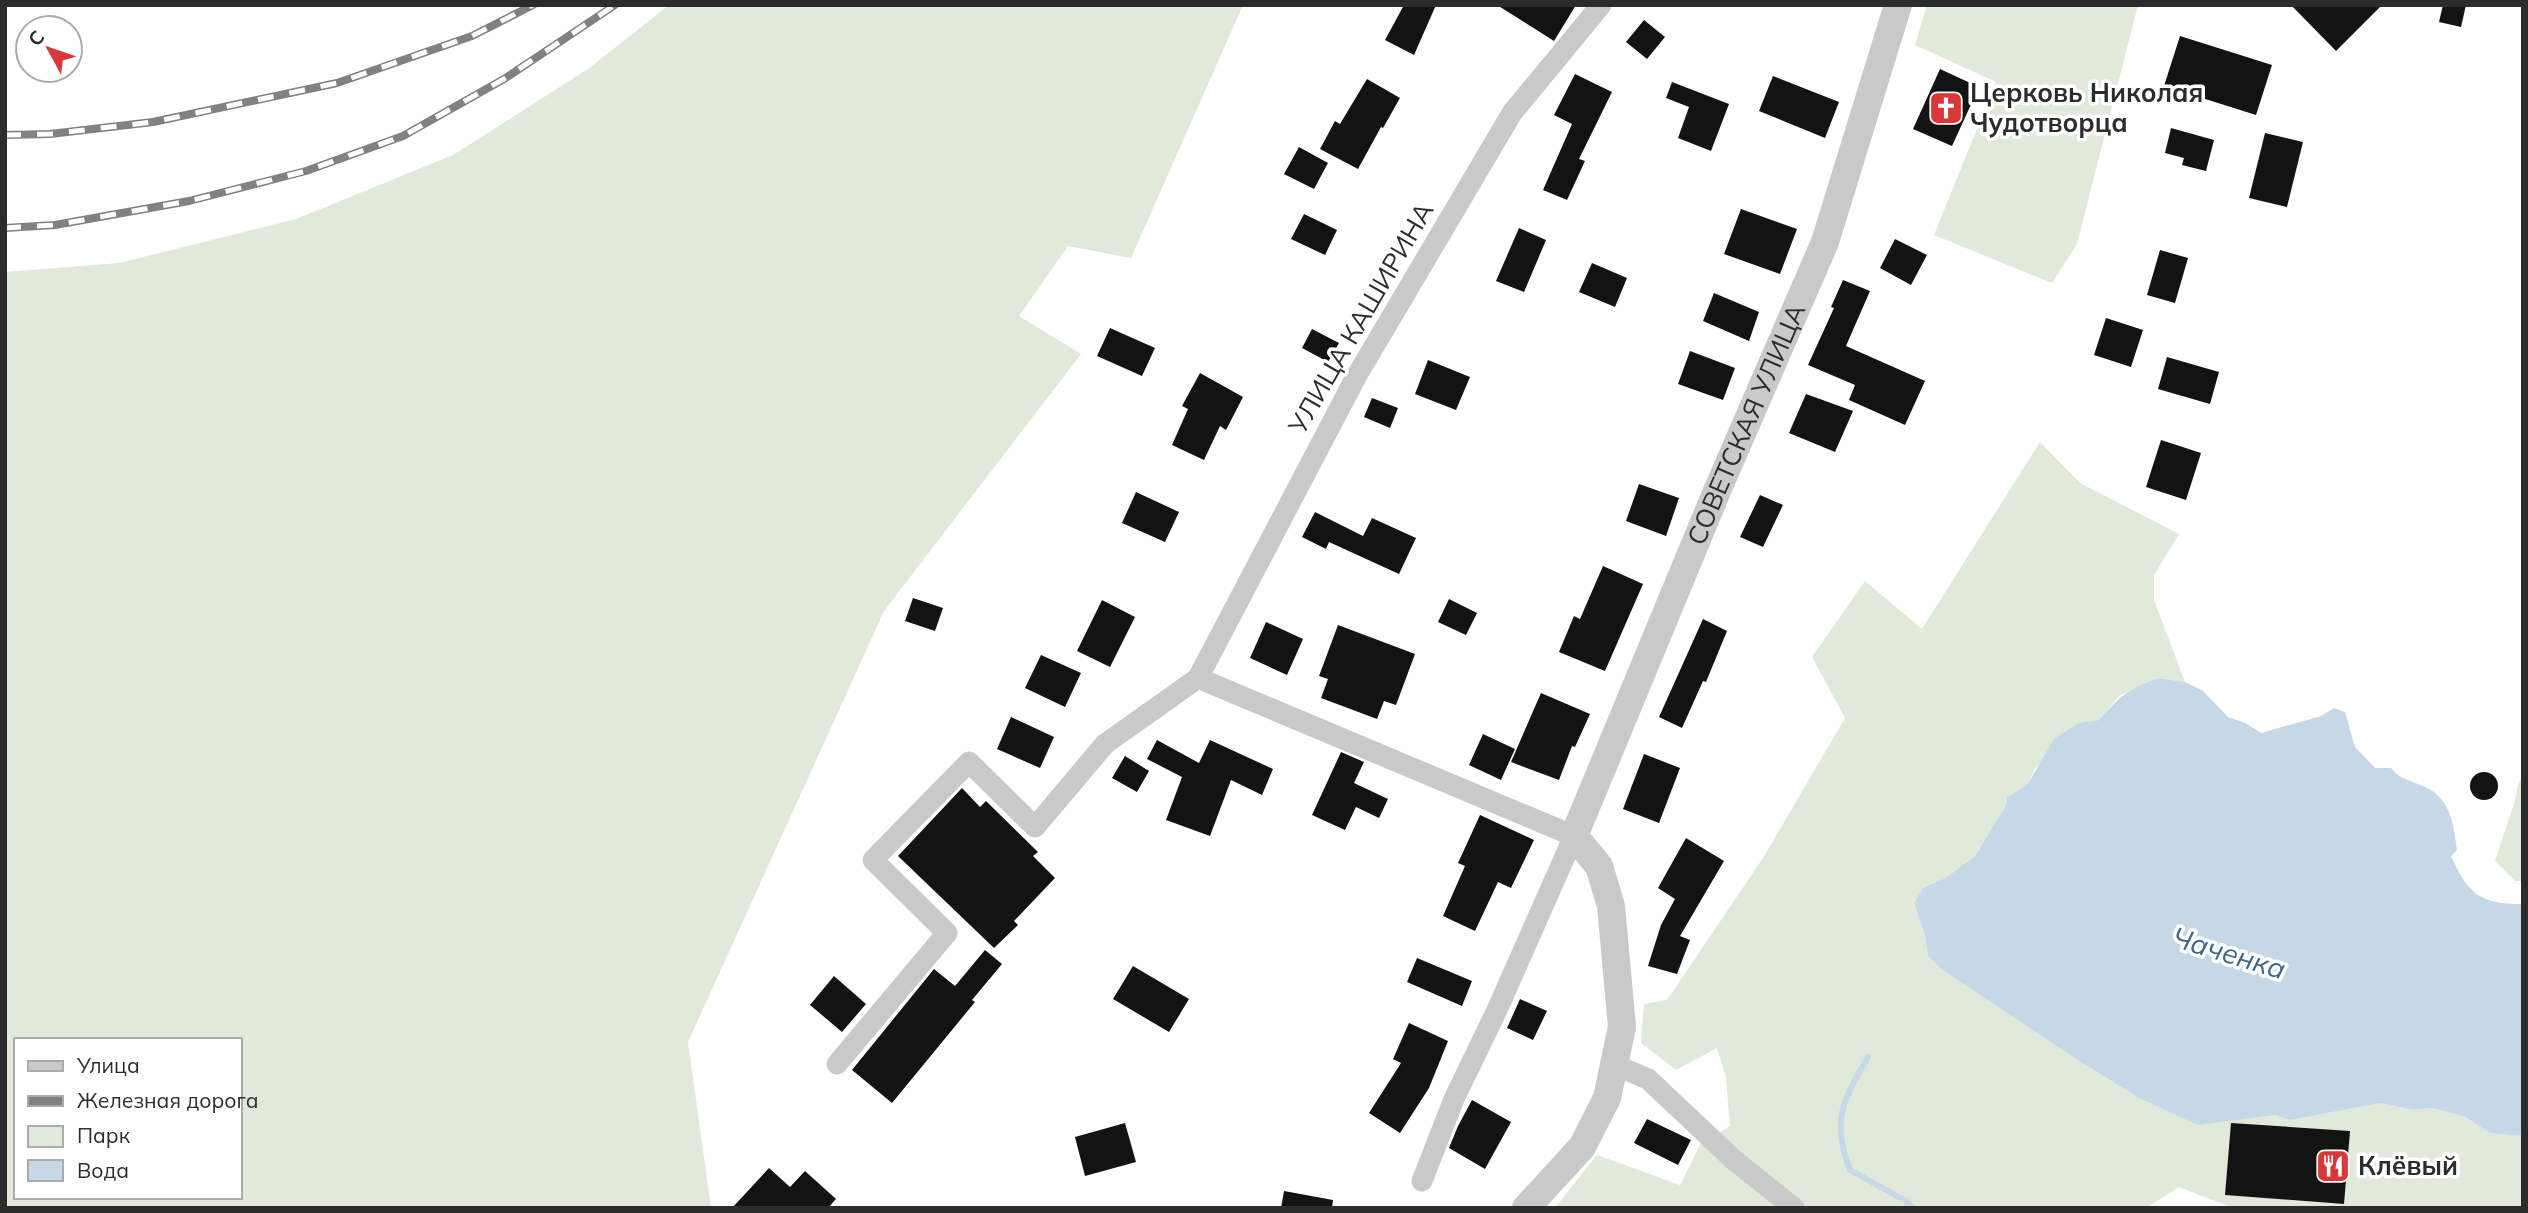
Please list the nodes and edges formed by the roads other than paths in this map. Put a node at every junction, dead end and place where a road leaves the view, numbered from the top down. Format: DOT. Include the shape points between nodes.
graph roads {
  1 [pos="1601,5"];
  2 [pos="1898,5"];
  3 [pos="1198,678"];
  4 [pos="1574,836"];
  5 [pos="837,1064"];
  6 [pos="1615,1065"];
  7 [pos="1422,1181"];
  8 [pos="1526,1208"];
  9 [pos="1794,1208"];
  1 -- 3 [label="street, УЛИЦА КАШИРИНА" via="1511,113 1356,377"];
  2 -- 4 [label="street, СОВЕТСКАЯ УЛИЦА" via="1825,242"];
  3 -- 4 [label="street"];
  3 -- 5 [label="street" via="1105,744 1035,827 969,762 873,860 947,933"];
  4 -- 6 [label="street" via="1599,866 1611,906 1622,1027"];
  4 -- 7 [label="street" via="1454,1099"];
  6 -- 8 [label="street" via="1607,1098 1582,1147"];
  6 -- 9 [label="street" via="1648,1079 1734,1160"];
}
